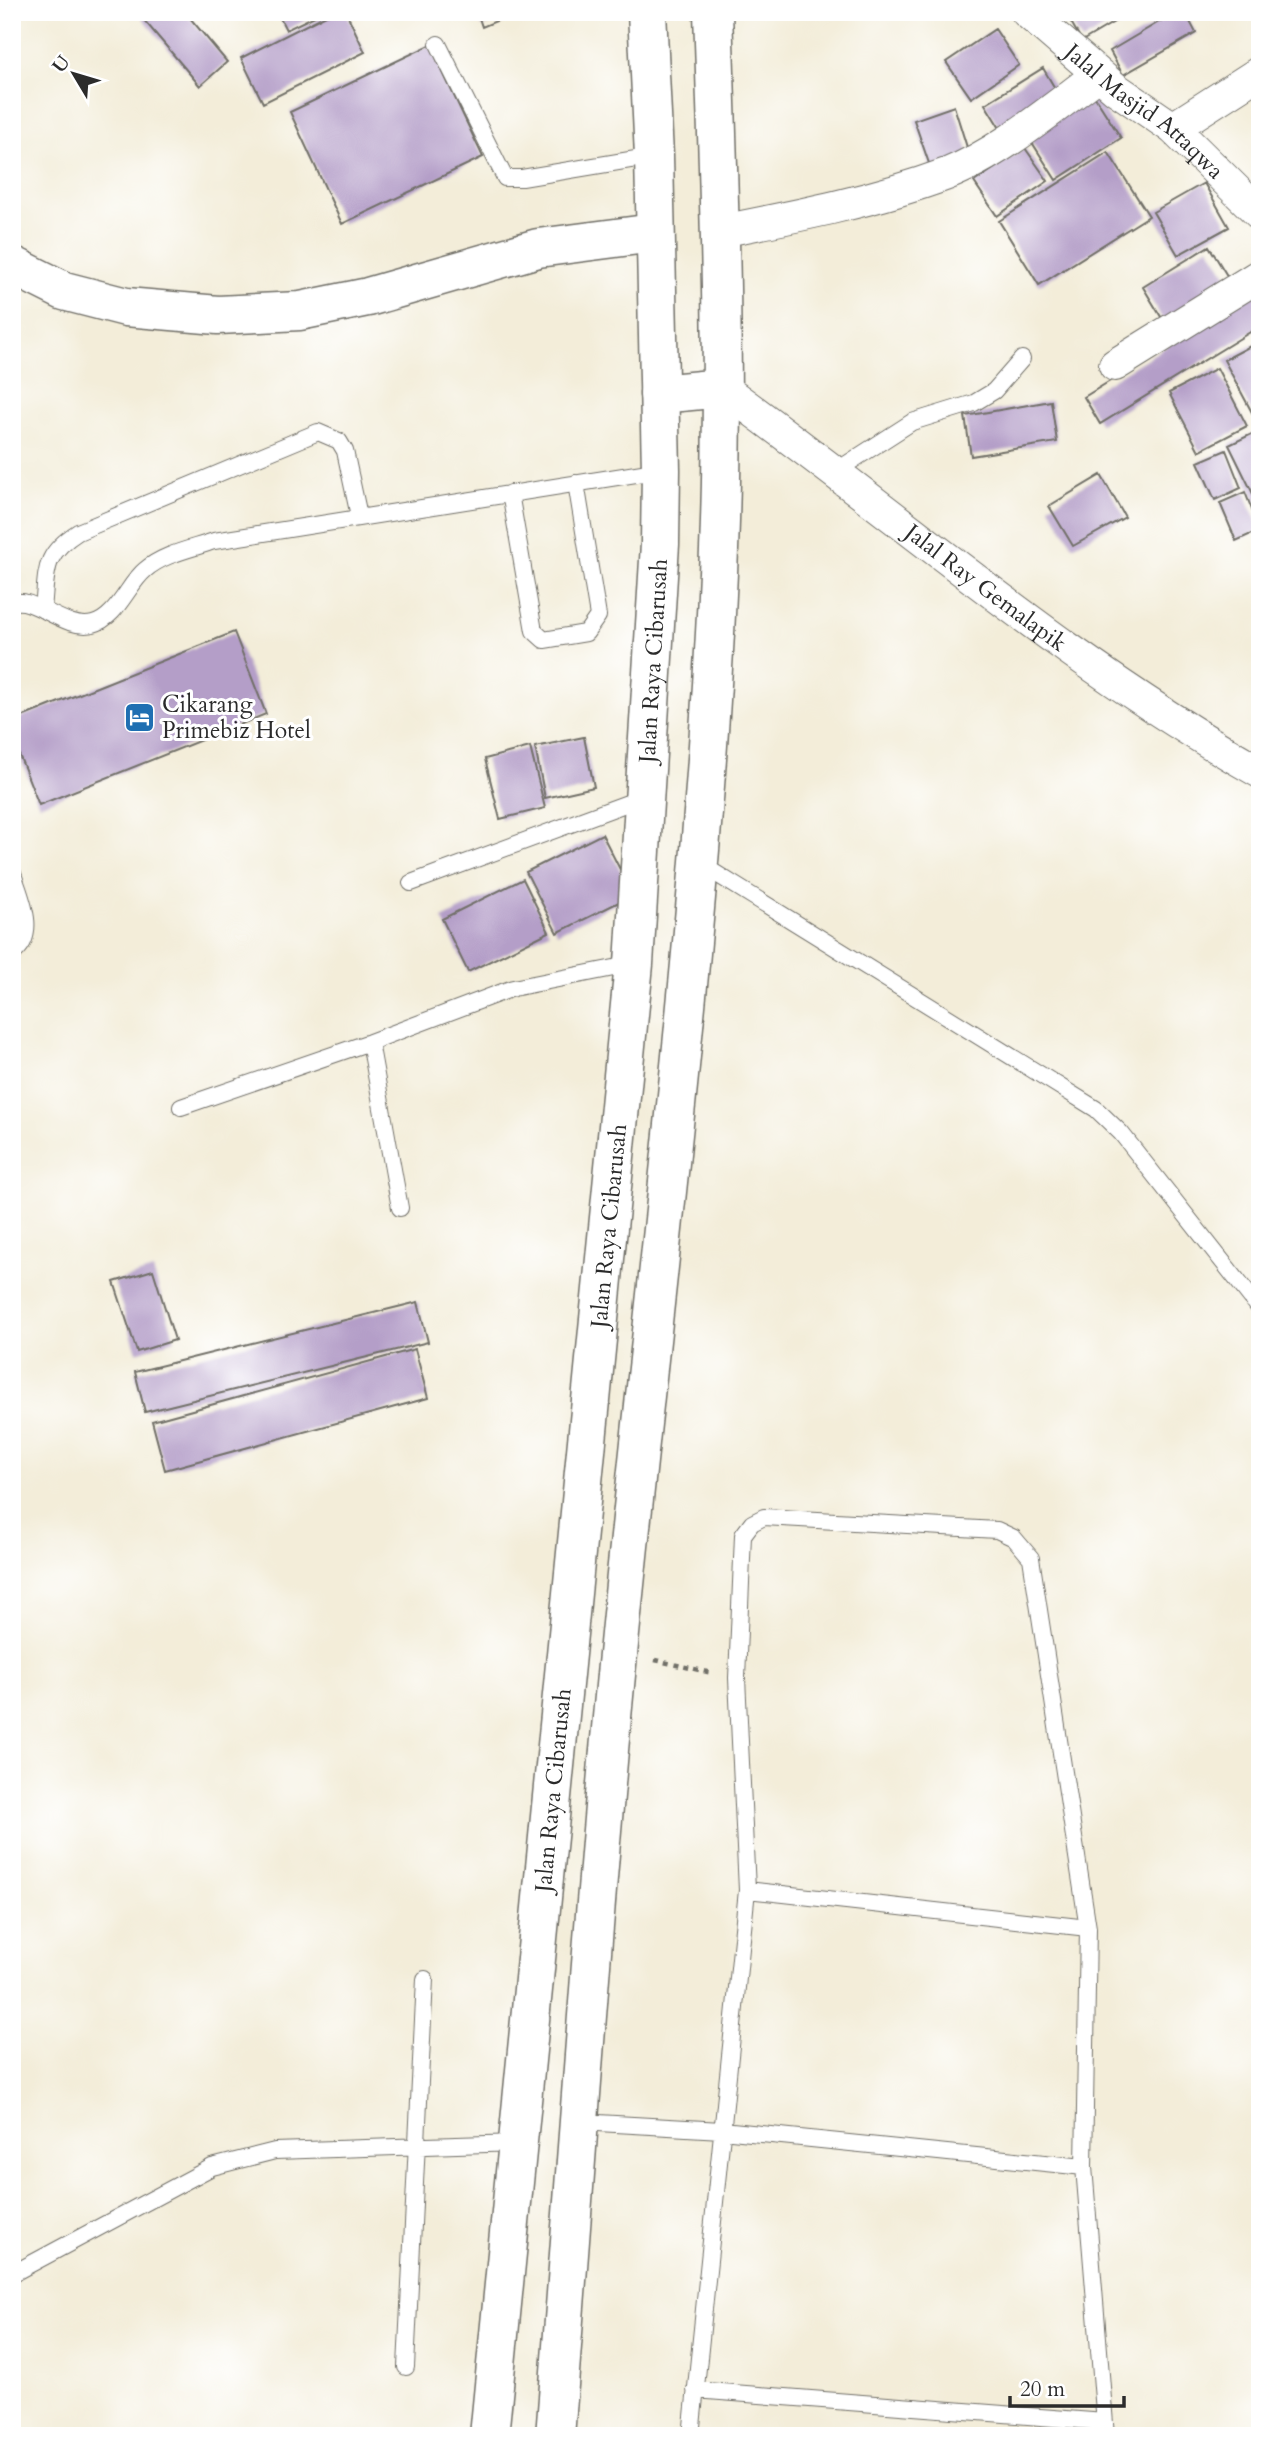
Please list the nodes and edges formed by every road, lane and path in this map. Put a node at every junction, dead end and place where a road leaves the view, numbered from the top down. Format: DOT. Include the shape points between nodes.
graph roads {
  1 [pos="647,12"];
  2 [pos="713,12"];
  3 [pos="1027,12"];
  4 [pos="438,44"];
  5 [pos="1260,72"];
  6 [pos="1098,75"];
  7 [pos="1173,128"];
  8 [pos="654,156"];
  9 [pos="1260,214"];
  10 [pos="721,231"];
  11 [pos="654,233"];
  12 [pos="12,265"];
  13 [pos="1260,275"];
  14 [pos="1022,359"];
  15 [pos="1115,365"];
  16 [pos="722,388"];
  17 [pos="659,394"];
  18 [pos="661,470"];
  19 [pos="836,471"];
  20 [pos="576,483"];
  21 [pos="510,493"];
  22 [pos="359,516"];
  23 [pos="12,603"];
  24 [pos="43,610"];
  25 [pos="1260,772"];
  26 [pos="644,797"];
  27 [pos="699,863"];
  28 [pos="12,871"];
  29 [pos="411,883"];
  30 [pos="12,954"];
  31 [pos="634,964"];
  32 [pos="370,1042"];
  33 [pos="181,1107"];
  34 [pos="400,1209"];
  35 [pos="1260,1309"];
  36 [pos="618,1652"];
  37 [pos="737,1678"];
  38 [pos="747,1890"];
  39 [pos="1088,1928"];
  40 [pos="425,1979"];
  41 [pos="580,2122"];
  42 [pos="722,2130"];
  43 [pos="517,2143"];
  44 [pos="417,2146"];
  45 [pos="1084,2167"];
  46 [pos="12,2274"];
  47 [pos="406,2367"];
  48 [pos="695,2390"];
  49 [pos="1106,2429"];
  50 [pos="489,2436"];
  51 [pos="555,2436"];
  52 [pos="691,2436"];
  1 -- 8 [label="main road, Jalan Raya Cibarusah"];
  2 -- 10 [label="main road"];
  3 -- 6 [label="street, Jalal Masjid Attaqwa"];
  4 -- 8 [label="lane" via="505,178"];
  5 -- 7 [label="street"];
  6 -- 7 [label="street, Jalal Masjid Attaqwa"];
  6 -- 10 [label="street" via="1015,136 949,173 824,211"];
  7 -- 9 [label="street, Jalal Masjid Attaqwa"];
  8 -- 11 [label="main road, Jalan Raya Cibarusah"];
  10 -- 16 [label="main road"];
  11 -- 12 [label="main road" via="538,248 368,297 299,311 218,315 126,307 64,291"];
  11 -- 17 [label="main road, Jalan Raya Cibarusah"];
  13 -- 15 [label="street"];
  14 -- 19 [label="lane" via="994,391 974,403 912,422"];
  16 -- 17 [label="main road"];
  16 -- 19 [label="street, Jalal Ray Gemalapik"];
  16 -- 27 [label="main road" via="719,550"];
  17 -- 18 [label="main road, Jalan Raya Cibarusah"];
  18 -- 20 [label="lane"];
  18 -- 26 [label="main road, Jalan Raya Cibarusah"];
  19 -- 25 [label="street, Jalal Ray Gemalapik" via="1037,626 1180,727"];
  20 -- 21 [label="lane"];
  20 -- 21 [label="lane" via="598,616 586,633 544,640 534,631"];
  21 -- 22 [label="lane"];
  22 -- 24 [label="lane" via="214,541 161,559 94,624 61,621"];
  22 -- 24 [label="lane" via="345,451 339,441 318,432 78,532 55,548"];
  23 -- 24 [label="lane"];
  26 -- 29 [label="lane"];
  26 -- 31 [label="main road, Jalan Raya Cibarusah"];
  27 -- 35 [label="lane" via="1096,1110 1121,1133"];
  27 -- 36 [label="main road"];
  28 -- 30 [label="lane" via="28,931"];
  31 -- 32 [label="lane" via="513,988"];
  31 -- 43 [label="main road, Jalan Raya Cibarusah"];
  32 -- 33 [label="lane"];
  32 -- 34 [label="lane"];
  36 -- 37 [label="path"];
  36 -- 41 [label="main road"];
  37 -- 38 [label="lane"];
  37 -- 39 [label="lane" via="743,1535 752,1523 764,1517 997,1530 1014,1538 1031,1558"];
  38 -- 39 [label="lane"];
  38 -- 42 [label="lane"];
  39 -- 45 [label="lane"];
  40 -- 44 [label="lane"];
  41 -- 42 [label="lane"];
  41 -- 51 [label="main road"];
  42 -- 45 [label="lane"];
  42 -- 48 [label="lane"];
  43 -- 44 [label="lane"];
  43 -- 50 [label="main road, Jalan Raya Cibarusah"];
  44 -- 46 [label="lane" via="275,2151 212,2166"];
  44 -- 47 [label="lane"];
  45 -- 49 [label="lane"];
  48 -- 49 [label="lane"];
  48 -- 52 [label="lane"];
}
